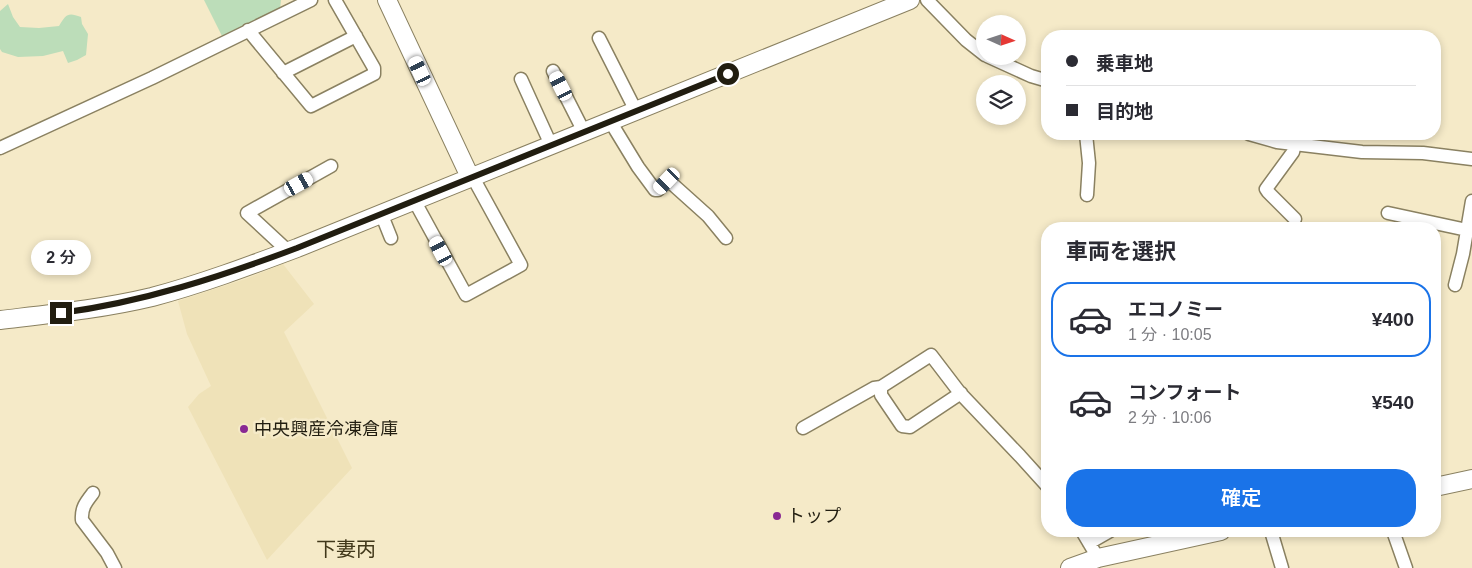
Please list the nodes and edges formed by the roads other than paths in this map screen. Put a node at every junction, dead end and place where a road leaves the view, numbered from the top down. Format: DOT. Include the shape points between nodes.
graph roads {
  1 [pos="311,0"];
  2 [pos="335,0"];
  3 [pos="387,0"];
  4 [pos="910,0"];
  5 [pos="927,0"];
  6 [pos="248,30"];
  7 [pos="356,36"];
  8 [pos="599,38"];
  9 [pos="976,48"];
  10 [pos="1006,65"];
  11 [pos="553,71"];
  12 [pos="282,73"];
  13 [pos="521,79"];
  14 [pos="1041,79"];
  15 [pos="636,111"];
  16 [pos="610,122"];
  17 [pos="584,132"];
  18 [pos="1087,140"];
  19 [pos="1270,140"];
  20 [pos="1295,144"];
  21 [pos="551,145"];
  22 [pos="0,148"];
  23 [pos="1472,159"];
  24 [pos="331,166"];
  25 [pos="470,177"];
  26 [pos="1087,195"];
  27 [pos="414,200"];
  28 [pos="1472,201"];
  29 [pos="1388,213"];
  30 [pos="381,214"];
  31 [pos="1295,219"];
  32 [pos="1430,222"];
  33 [pos="1441,224"];
  34 [pos="1467,230"];
  35 [pos="391,238"];
  36 [pos="726,238"];
  37 [pos="288,251"];
  38 [pos="1455,285"];
  39 [pos="0,320"];
  40 [pos="881,387"];
  41 [pos="960,394"];
  42 [pos="803,428"];
  43 [pos="1041,479"];
  44 [pos="1472,479"];
  45 [pos="1441,486"];
  46 [pos="93,493"];
  47 [pos="1086,537"];
  48 [pos="1105,537"];
  49 [pos="1171,537"];
  50 [pos="1273,537"];
  51 [pos="1395,537"];
  52 [pos="1094,550"];
  53 [pos="115,568"];
  54 [pos="1070,568"];
  55 [pos="1282,568"];
  56 [pos="1406,568"];
  1 -- 6 [label="street"];
  2 -- 7 [label="street"];
  3 -- 25 [label="street"];
  4 -- 15 [label="street"];
  5 -- 9 [label="street"];
  6 -- 12 [label="street"];
  6 -- 22 [label="street"];
  7 -- 12 [label="street"];
  7 -- 12 [label="street" via="374,68 374,74 311,106"];
  8 -- 15 [label="street"];
  10 -- 14 [label="street"];
  11 -- 17 [label="street"];
  13 -- 21 [label="street"];
  15 -- 16 [label="street"];
  16 -- 17 [label="street"];
  16 -- 36 [label="street" via="655,190 669,181 708,216"];
  17 -- 21 [label="street"];
  18 -- 26 [label="street"];
  19 -- 20 [label="street"];
  20 -- 23 [label="street" via="1370,153 1423,153"];
  20 -- 31 [label="street" via="1266,189"];
  21 -- 25 [label="street"];
  24 -- 37 [label="street" via="247,213"];
  25 -- 27 [label="street"];
  25 -- 27 [label="street" via="521,265 466,296"];
  27 -- 30 [label="street"];
  28 -- 34 [label="street"];
  29 -- 32 [label="street"];
  30 -- 35 [label="street"];
  30 -- 37 [label="street"];
  33 -- 34 [label="street"];
  34 -- 38 [label="street"];
  37 -- 39 [label="street" via="154,296 76,311"];
  40 -- 41 [label="street" via="931,355"];
  40 -- 41 [label="street" via="881,395 905,427"];
  40 -- 42 [label="street"];
  41 -- 43 [label="street"];
  44 -- 45 [label="street"];
  46 -- 53 [label="street" via="84,504 82,520"];
  47 -- 52 [label="street"];
  48 -- 52 [label="street"];
  49 -- 52 [label="street"];
  50 -- 55 [label="street"];
  51 -- 56 [label="street"];
  52 -- 54 [label="street"];
}
